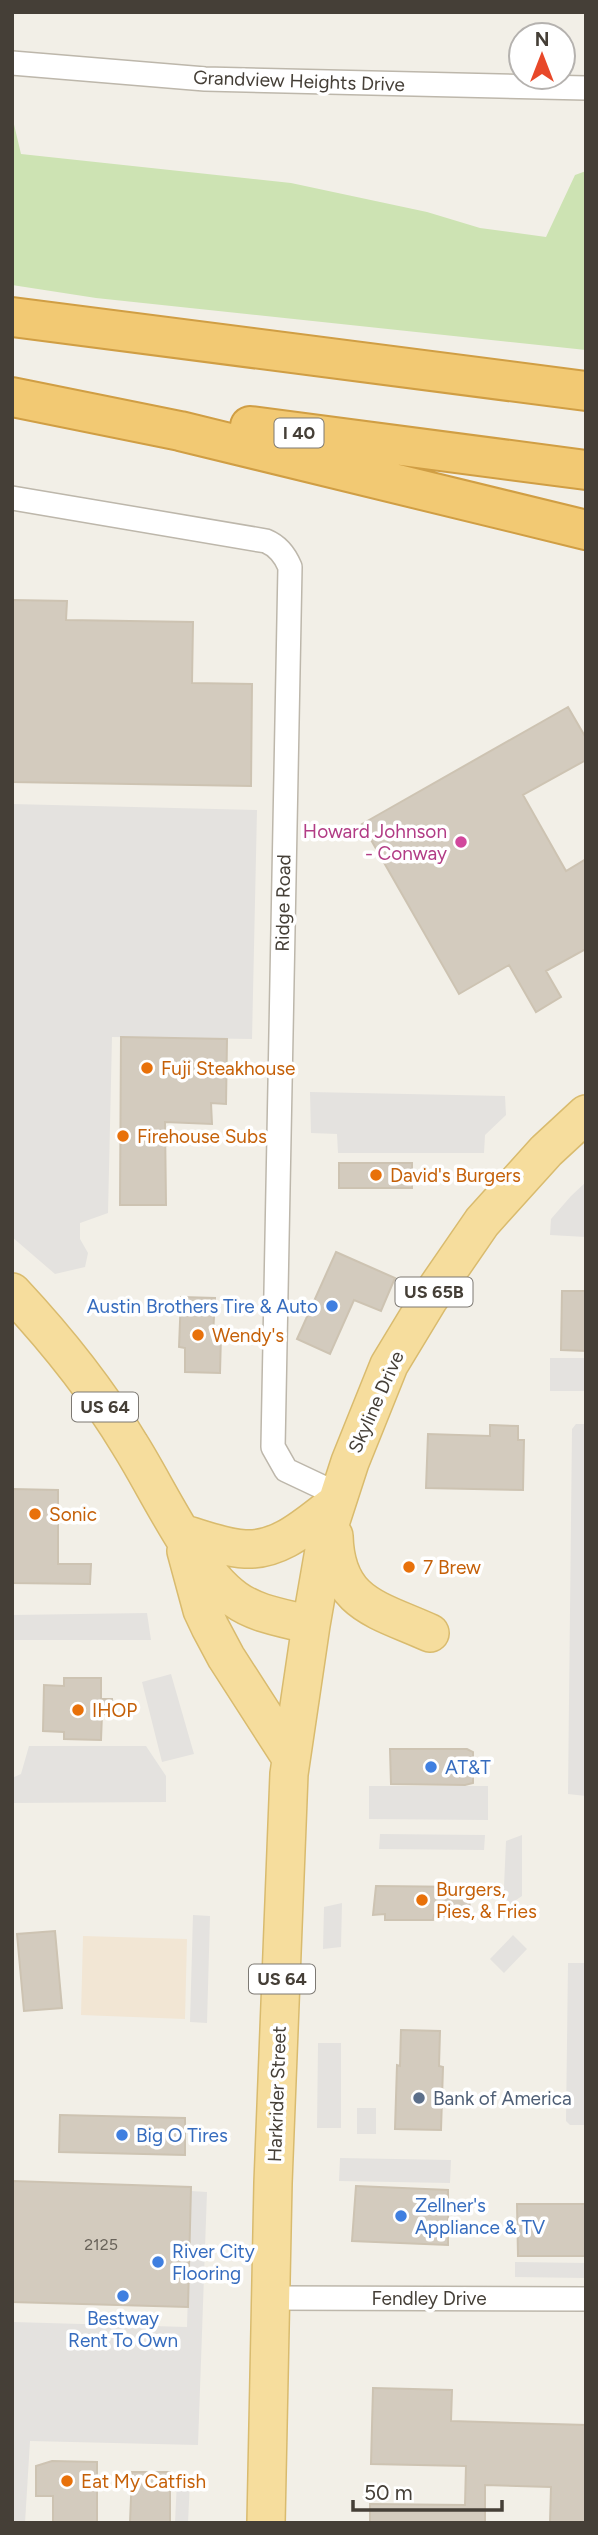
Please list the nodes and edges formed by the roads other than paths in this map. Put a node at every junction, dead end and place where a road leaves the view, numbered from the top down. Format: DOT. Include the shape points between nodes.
graph roads {
  1 [pos="12,63"];
  2 [pos="586,88"];
  3 [pos="12,317"];
  4 [pos="586,391"];
  5 [pos="12,396"];
  6 [pos="586,470"];
  7 [pos="12,498"];
  8 [pos="586,530"];
  9 [pos="586,1114"];
  10 [pos="12,1292"];
  11 [pos="338,1499"];
  12 [pos="181,1533"];
  13 [pos="311,1625"];
  14 [pos="430,1633"];
  15 [pos="290,1758"];
  16 [pos="273,2298"];
  17 [pos="586,2299"];
  18 [pos="266,2523"];
  1 -- 2 [label="street, Grandview Heights Drive" via="205,79"];
  3 -- 4 [label="highway"];
  5 -- 6 [label="highway, I 40"];
  5 -- 8 [label="highway" via="180,431"];
  7 -- 11 [label="street, Ridge Road" via="266,541 275,545 290,567 273,1447 286,1470"];
  9 -- 11 [label="main road, Skyline Drive / US 65B" via="545,1151 482,1222 429,1299 390,1365"];
  10 -- 12 [label="main road, US 64" via="89,1384"];
  11 -- 12 [label="main road" via="292,1536 270,1546 245,1549"];
  11 -- 13 [label="main road, Skyline Drive / US 65B" via="327,1533"];
  11 -- 14 [label="main road" via="335,1551 345,1585 366,1605"];
  12 -- 13 [label="main road, US 64" via="233,1598 256,1612"];
  12 -- 15 [label="main road, US 64" via="209,1628"];
  13 -- 15 [label="main road, Harkrider Street / US 64"];
  15 -- 16 [label="main road, Harkrider Street / US 64" via="273,2183"];
  16 -- 17 [label="street, Fendley Drive"];
  16 -- 18 [label="main road, Harkrider Street / US 64"];
}
